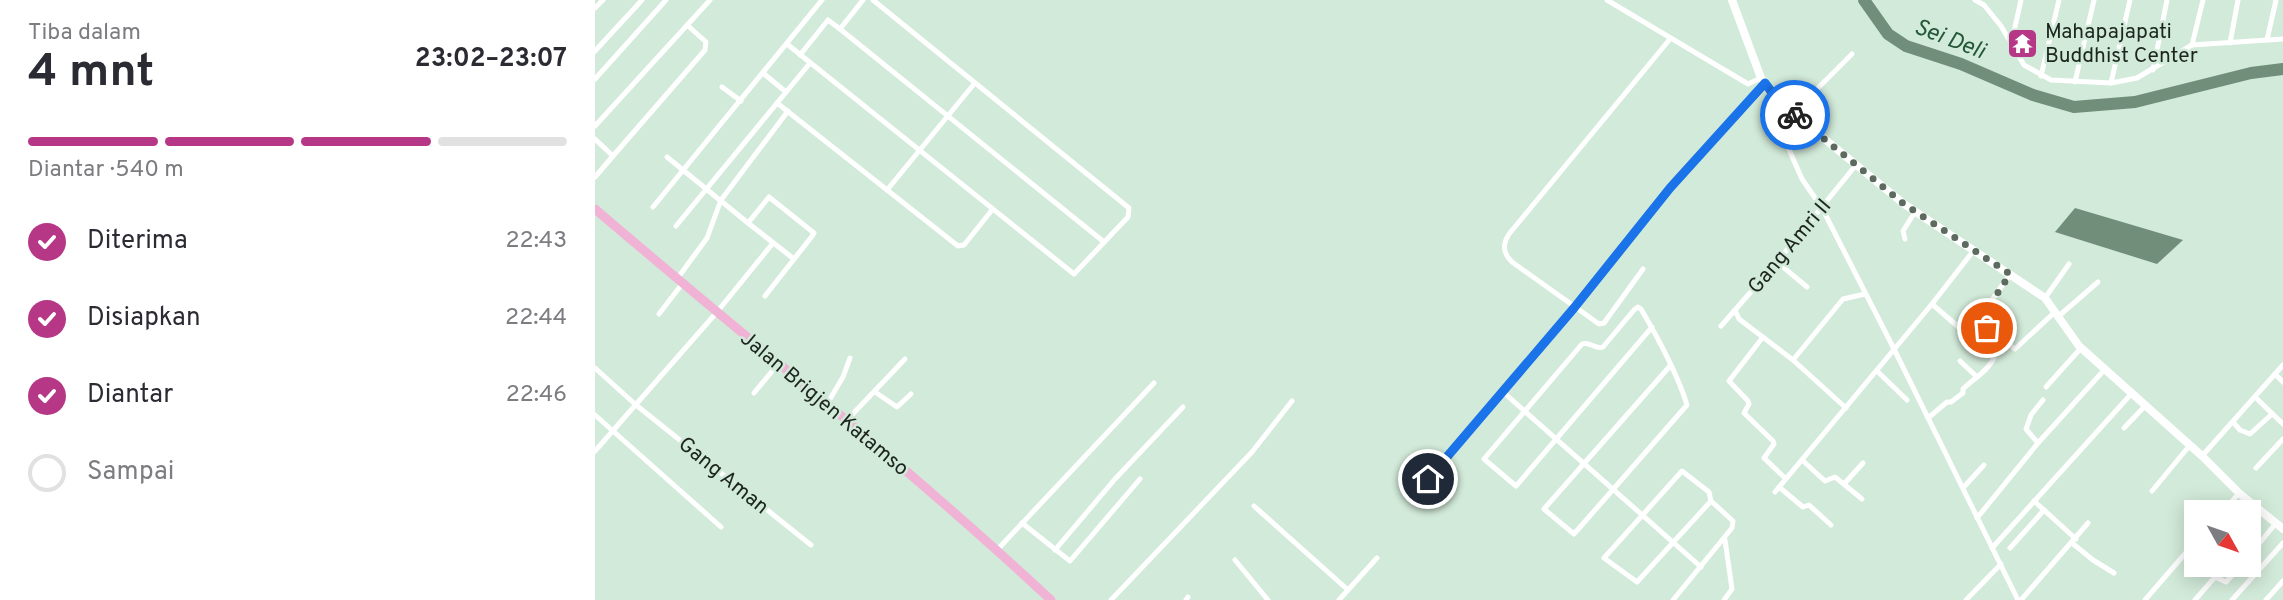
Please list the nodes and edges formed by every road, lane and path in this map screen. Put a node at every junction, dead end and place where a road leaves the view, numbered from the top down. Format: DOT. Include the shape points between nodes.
graph roads {
  1 [pos="603,0"];
  2 [pos="642,0"];
  3 [pos="666,0"];
  4 [pos="710,0"];
  5 [pos="823,0"];
  6 [pos="863,0"];
  7 [pos="873,0"];
  8 [pos="1607,0"];
  9 [pos="1732,0"];
  10 [pos="1975,0"];
  11 [pos="2021,0"];
  12 [pos="2059,0"];
  13 [pos="2094,0"];
  14 [pos="2130,0"];
  15 [pos="2167,0"];
  16 [pos="2203,0"];
  17 [pos="2238,0"];
  18 [pos="2276,0"];
  19 [pos="1985,3"];
  20 [pos="595,8"];
  21 [pos="815,9"];
  22 [pos="828,20"];
  23 [pos="687,25"];
  24 [pos="839,29"];
  25 [pos="1670,38"];
  26 [pos="2283,39"];
  27 [pos="2267,40"];
  28 [pos="2230,43"];
  29 [pos="787,44"];
  30 [pos="2192,45"];
  31 [pos="2011,46"];
  32 [pos="595,51"];
  33 [pos="1852,54"];
  34 [pos="800,55"];
  35 [pos="810,63"];
  36 [pos="2153,70"];
  37 [pos="763,74"];
  38 [pos="2041,76"];
  39 [pos="595,79"];
  40 [pos="1763,80"];
  41 [pos="2075,82"];
  42 [pos="2111,83"];
  43 [pos="974,84"];
  44 [pos="722,87"];
  45 [pos="786,92"];
  46 [pos="741,101"];
  47 [pos="777,103"];
  48 [pos="788,111"];
  49 [pos="947,117"];
  50 [pos="1804,122"];
  51 [pos="595,126"];
  52 [pos="595,139"];
  53 [pos="1787,145"];
  54 [pos="919,151"];
  55 [pos="613,156"];
  56 [pos="667,157"];
  57 [pos="1856,164"];
  58 [pos="684,171"];
  59 [pos="595,177"];
  60 [pos="706,189"];
  61 [pos="887,190"];
  62 [pos="721,200"];
  63 [pos="653,207"];
  64 [pos="1822,208"];
  65 [pos="595,209"];
  66 [pos="992,210"];
  67 [pos="1915,212"];
  68 [pos="747,223"];
  69 [pos="676,226"];
  70 [pos="1905,239"];
  71 [pos="1104,242"];
  72 [pos="773,243"];
  73 [pos="1973,250"];
  74 [pos="794,259"];
  75 [pos="1777,262"];
  76 [pos="2069,264"];
  77 [pos="1643,269"];
  78 [pos="2010,274"];
  79 [pos="679,281"];
  80 [pos="2098,282"];
  81 [pos="1807,287"];
  82 [pos="1865,294"];
  83 [pos="765,296"];
  84 [pos="2045,298"];
  85 [pos="1932,304"];
  86 [pos="1574,308"];
  87 [pos="1735,310"];
  88 [pos="717,312"];
  89 [pos="2058,313"];
  90 [pos="659,314"];
  91 [pos="1721,326"];
  92 [pos="1652,327"];
  93 [pos="1987,328"];
  94 [pos="1763,337"];
  95 [pos="1977,341"];
  96 [pos="2081,348"];
  97 [pos="1894,349"];
  98 [pos="851,358"];
  99 [pos="905,359"];
  100 [pos="1793,360"];
  101 [pos="1960,361"];
  102 [pos="778,364"];
  103 [pos="2283,365"];
  104 [pos="1670,366"];
  105 [pos="595,368"];
  106 [pos="2105,369"];
  107 [pos="1877,371"];
  108 [pos="2275,374"];
  109 [pos="1977,377"];
  110 [pos="2283,382"];
  111 [pos="1154,383"];
  112 [pos="2046,387"];
  113 [pos="875,392"];
  114 [pos="1503,392"];
  115 [pos="754,393"];
  116 [pos="2131,393"];
  117 [pos="911,394"];
  118 [pos="2255,397"];
  119 [pos="1907,400"];
  120 [pos="2043,400"];
  121 [pos="1292,401"];
  122 [pos="827,404"];
  123 [pos="636,405"];
  124 [pos="1183,407"];
  125 [pos="2145,407"];
  126 [pos="1846,408"];
  127 [pos="1523,411"];
  128 [pos="2272,414"];
  129 [pos="595,415"];
  130 [pos="1928,418"];
  131 [pos="847,420"];
  132 [pos="2233,422"];
  133 [pos="2283,424"];
  134 [pos="2124,428"];
  135 [pos="613,431"];
  136 [pos="1554,439"];
  137 [pos="2283,439"];
  138 [pos="2038,443"];
  139 [pos="2190,445"];
  140 [pos="595,451"];
  141 [pos="2202,456"];
  142 [pos="1802,460"];
  143 [pos="1584,463"];
  144 [pos="1863,463"];
  145 [pos="1983,465"];
  146 [pos="2256,468"];
  147 [pos="1786,478"];
  148 [pos="1140,479"];
  149 [pos="1428,479"];
  150 [pos="1845,484"];
  151 [pos="1963,488"];
  152 [pos="1614,489"];
  153 [pos="2152,491"];
  154 [pos="2239,493"];
  155 [pos="1862,499"];
  156 [pos="1711,500"];
  157 [pos="2233,500"];
  158 [pos="2034,501"];
  159 [pos="1254,506"];
  160 [pos="2044,510"];
  161 [pos="1643,515"];
  162 [pos="1977,518"];
  163 [pos="1022,523"];
  164 [pos="2088,523"];
  165 [pos="1832,525"];
  166 [pos="2280,526"];
  167 [pos="721,527"];
  168 [pos="1725,539"];
  169 [pos="2074,541"];
  170 [pos="1673,542"];
  171 [pos="2283,543"];
  172 [pos="2261,544"];
  173 [pos="811,545"];
  174 [pos="1992,548"];
  175 [pos="2010,548"];
  176 [pos="997,550"];
  177 [pos="1055,550"];
  178 [pos="2184,555"];
  179 [pos="1377,558"];
  180 [pos="1235,560"];
  181 [pos="2000,564"];
  182 [pos="1701,567"];
  183 [pos="2114,573"];
  184 [pos="2214,578"];
  185 [pos="2283,580"];
  186 [pos="1348,590"];
  187 [pos="2147,599"];
  188 [pos="1051,600"];
  189 [pos="1111,600"];
  190 [pos="1268,600"];
  191 [pos="1339,600"];
  192 [pos="1674,600"];
  193 [pos="1724,600"];
  194 [pos="1966,600"];
  195 [pos="2020,600"];
  196 [pos="2195,600"];
  197 [pos="2232,600"];
  198 [pos="2266,600"];
  1 -- 20 [label="street"];
  2 -- 32 [label="street"];
  3 -- 39 [label="street"];
  4 -- 23 [label="street"];
  5 -- 21 [label="street"];
  6 -- 24 [label="street"];
  7 -- 43 [label="street"];
  8 -- 25 [label="street"];
  9 -- 40 [label="main road"];
  10 -- 19 [label="street"];
  11 -- 31 [label="street"];
  12 -- 38 [label="street"];
  13 -- 41 [label="street"];
  14 -- 42 [label="street"];
  15 -- 36 [label="street"];
  16 -- 30 [label="street"];
  17 -- 28 [label="street"];
  18 -- 27 [label="street"];
  19 -- 31 [label="street"];
  21 -- 22 [label="street"];
  21 -- 29 [label="street"];
  22 -- 24 [label="street"];
  22 -- 34 [label="street"];
  23 -- 51 [label="street"];
  23 -- 55 [label="street" via="706,42 705,50"];
  24 -- 49 [label="street"];
  25 -- 40 [label="street" via="1748,84"];
  25 -- 86 [label="street" via="1504,244 1512,262"];
  26 -- 27 [label="street"];
  27 -- 28 [label="street"];
  28 -- 30 [label="street"];
  29 -- 34 [label="street"];
  29 -- 37 [label="street"];
  30 -- 36 [label="street"];
  31 -- 38 [label="street" via="2024,65"];
  33 -- 50 [label="street" via="1811,95 1817,106"];
  34 -- 35 [label="street"];
  35 -- 45 [label="street"];
  35 -- 54 [label="street"];
  36 -- 42 [label="street"];
  37 -- 45 [label="street"];
  37 -- 46 [label="street"];
  38 -- 41 [label="street"];
  40 -- 50 [label="main road"];
  40 -- 86 [label="street"];
  41 -- 42 [label="street"];
  43 -- 49 [label="street"];
  43 -- 71 [label="street" via="1129,208 1128,217"];
  44 -- 46 [label="street"];
  45 -- 47 [label="street"];
  46 -- 58 [label="street"];
  47 -- 48 [label="street"];
  47 -- 60 [label="street"];
  48 -- 61 [label="street"];
  48 -- 62 [label="street"];
  49 -- 54 [label="street"];
  49 -- 71 [label="street"];
  50 -- 57 [label="main road"];
  52 -- 55 [label="street"];
  53 -- 64 [label="street"];
  54 -- 61 [label="street"];
  54 -- 66 [label="street"];
  55 -- 59 [label="street"];
  56 -- 58 [label="street"];
  57 -- 64 [label="street, Gang Amri II"];
  57 -- 67 [label="main road"];
  58 -- 60 [label="street"];
  58 -- 63 [label="street"];
  60 -- 62 [label="street"];
  60 -- 69 [label="street"];
  61 -- 66 [label="street" via="960,247"];
  62 -- 68 [label="street"];
  62 -- 79 [label="street" via="707,238"];
  64 -- 75 [label="street, Gang Amri II"];
  64 -- 82 [label="street"];
  65 -- 79 [label="main road, Jalan Brigjen Katamso"];
  66 -- 71 [label="street" via="1072,274"];
  67 -- 70 [label="street" via="1903,231"];
  67 -- 73 [label="main road"];
  68 -- 72 [label="street"];
  68 -- 74 [label="street" via="771,197 814,233"];
  72 -- 74 [label="street"];
  72 -- 88 [label="street"];
  73 -- 78 [label="main road"];
  73 -- 85 [label="street"];
  74 -- 83 [label="street"];
  75 -- 81 [label="street"];
  75 -- 87 [label="street, Gang Amri II"];
  76 -- 84 [label="street"];
  77 -- 86 [label="street" via="1602,325"];
  78 -- 84 [label="main road"];
  78 -- 93 [label="street" via="1993,300 1996,315"];
  79 -- 88 [label="main road, Jalan Brigjen Katamso"];
  79 -- 90 [label="street"];
  80 -- 89 [label="street"];
  82 -- 97 [label="street"];
  82 -- 100 [label="street" via="1843,299"];
  84 -- 89 [label="main road"];
  85 -- 95 [label="street"];
  85 -- 97 [label="street"];
  86 -- 114 [label="street"];
  87 -- 91 [label="street, Gang Amri II"];
  87 -- 94 [label="street"];
  88 -- 102 [label="main road, Jalan Brigjen Katamso"];
  88 -- 123 [label="street"];
  89 -- 93 [label="street" via="2015,349"];
  89 -- 96 [label="main road"];
  92 -- 104 [label="street"];
  92 -- 127 [label="street" via="1641,309 1636,309 1603,346 1582,344"];
  92 -- 136 [label="street"];
  93 -- 95 [label="street"];
  94 -- 100 [label="street"];
  94 -- 147 [label="street" via="1729,381 1748,401 1744,413 1773,441 1765,458"];
  95 -- 109 [label="street" via="1994,360"];
  96 -- 106 [label="main road"];
  96 -- 112 [label="street"];
  97 -- 107 [label="street"];
  97 -- 130 [label="street"];
  98 -- 122 [label="street"];
  99 -- 113 [label="street"];
  100 -- 126 [label="street"];
  101 -- 109 [label="street"];
  102 -- 115 [label="street"];
  102 -- 122 [label="main road, Jalan Brigjen Katamso"];
  103 -- 108 [label="street"];
  104 -- 143 [label="street"];
  104 -- 152 [label="street" via="1686,409"];
  105 -- 123 [label="street, Gang Aman"];
  106 -- 116 [label="main road"];
  106 -- 138 [label="street"];
  107 -- 119 [label="street"];
  107 -- 126 [label="street"];
  108 -- 110 [label="street"];
  108 -- 118 [label="street"];
  109 -- 130 [label="street"];
  111 -- 163 [label="street"];
  113 -- 117 [label="street" via="897,407"];
  113 -- 131 [label="street"];
  114 -- 127 [label="street"];
  114 -- 149 [label="street"];
  116 -- 125 [label="main road"];
  116 -- 158 [label="street"];
  118 -- 128 [label="street"];
  118 -- 132 [label="street"];
  120 -- 138 [label="street" via="2026,429"];
  121 -- 189 [label="street" via="1252,453"];
  122 -- 131 [label="main road, Jalan Brigjen Katamso"];
  123 -- 135 [label="street"];
  123 -- 173 [label="street, Gang Aman"];
  124 -- 177 [label="street"];
  125 -- 134 [label="street"];
  125 -- 139 [label="main road"];
  126 -- 142 [label="street"];
  127 -- 136 [label="street"];
  127 -- 136 [label="street" via="1485,456 1486,461 1516,486"];
  128 -- 132 [label="street" via="2251,434"];
  128 -- 133 [label="street"];
  129 -- 135 [label="street"];
  130 -- 151 [label="street"];
  131 -- 176 [label="main road, Jalan Brigjen Katamso"];
  132 -- 141 [label="street"];
  135 -- 140 [label="street"];
  135 -- 167 [label="street"];
  136 -- 143 [label="street"];
  137 -- 146 [label="street"];
  138 -- 162 [label="street"];
  139 -- 141 [label="main road"];
  139 -- 153 [label="street"];
  141 -- 154 [label="main road"];
  142 -- 147 [label="street"];
  142 -- 150 [label="street" via="1825,481 1834,476"];
  143 -- 152 [label="street"];
  143 -- 152 [label="street" via="1544,509 1574,534"];
  144 -- 150 [label="street"];
  145 -- 151 [label="street"];
  147 -- 165 [label="street" via="1777,489 1803,507 1809,505"];
  148 -- 177 [label="street" via="1070,561"];
  150 -- 155 [label="street"];
  151 -- 162 [label="street"];
  152 -- 161 [label="street"];
  154 -- 157 [label="street"];
  154 -- 166 [label="main road"];
  156 -- 161 [label="street" via="1709,492 1682,471"];
  156 -- 168 [label="street" via="1733,521"];
  156 -- 170 [label="street"];
  158 -- 160 [label="street"];
  158 -- 174 [label="street"];
  159 -- 186 [label="street"];
  160 -- 169 [label="street"];
  160 -- 175 [label="street"];
  161 -- 170 [label="street"];
  161 -- 170 [label="street" via="1604,558 1637,582"];
  162 -- 174 [label="street"];
  163 -- 176 [label="street"];
  163 -- 177 [label="street"];
  164 -- 169 [label="street"];
  166 -- 172 [label="street"];
  168 -- 182 [label="street"];
  168 -- 193 [label="street" via="1732,589"];
  169 -- 183 [label="street"];
  169 -- 195 [label="street"];
  170 -- 182 [label="street"];
  171 -- 197 [label="street"];
  174 -- 181 [label="street"];
  176 -- 188 [label="main road, Jalan Brigjen Katamso"];
  178 -- 187 [label="street"];
  179 -- 186 [label="street"];
  180 -- 190 [label="street"];
  181 -- 194 [label="street"];
  181 -- 195 [label="street"];
  182 -- 192 [label="street"];
  184 -- 196 [label="street"];
  185 -- 198 [label="street"];
  186 -- 191 [label="street"];
}
